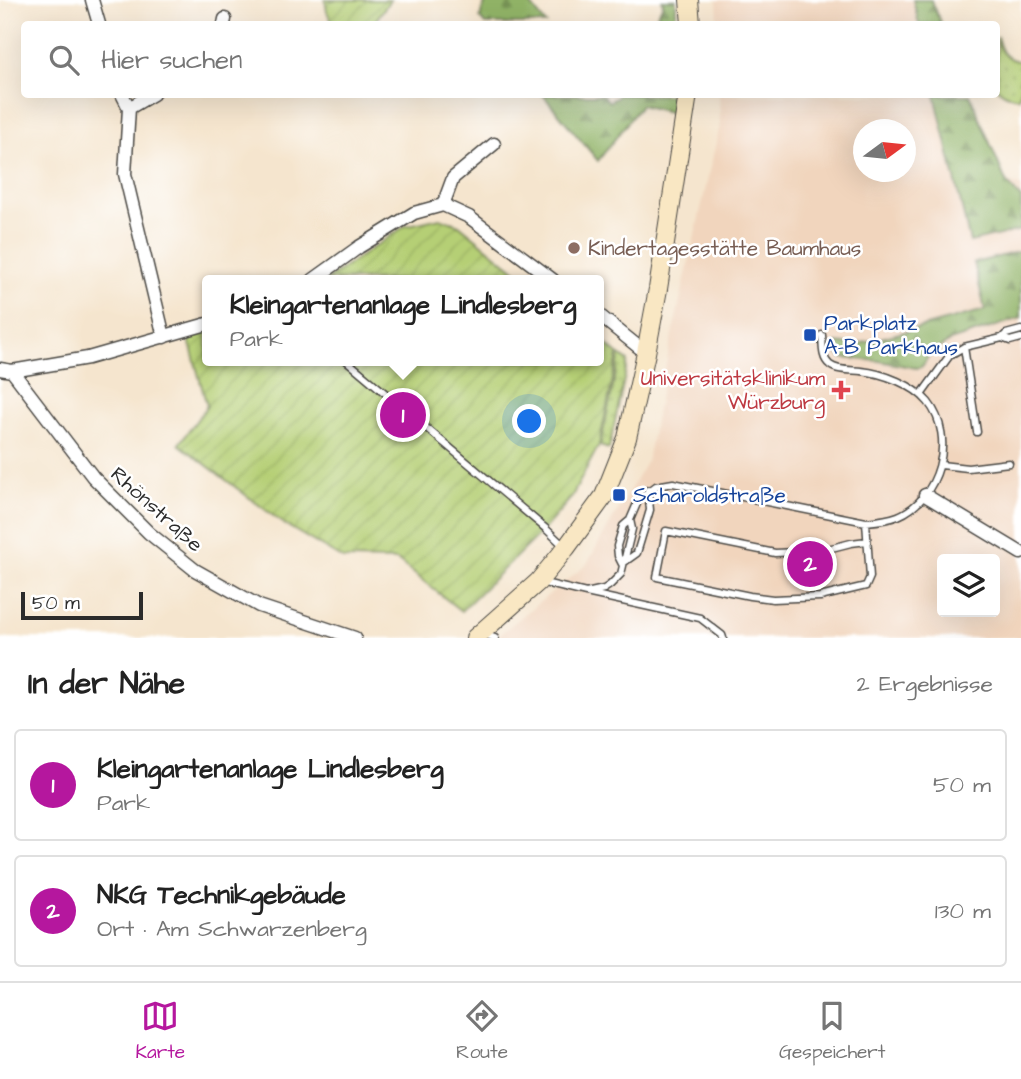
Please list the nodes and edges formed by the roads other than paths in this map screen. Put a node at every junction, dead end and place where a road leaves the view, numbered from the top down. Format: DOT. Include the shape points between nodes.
graph roads {
  1 [pos="92,0"];
  2 [pos="689,0"];
  3 [pos="98,21"];
  4 [pos="691,21"];
  5 [pos="124,98"];
  6 [pos="145,98"];
  7 [pos="687,98"];
  8 [pos="129,108"];
  9 [pos="494,144"];
  10 [pos="443,205"];
  11 [pos="320,275"];
  12 [pos="546,275"];
  13 [pos="604,319"];
  14 [pos="202,326"];
  15 [pos="1021,330"];
  16 [pos="822,335"];
  17 [pos="164,337"];
  18 [pos="1002,338"];
  19 [pos="1021,338"];
  20 [pos="964,347"];
  21 [pos="646,353"];
  22 [pos="352,366"];
  23 [pos="6,370"];
  24 [pos="921,395"];
  25 [pos="977,432"];
  26 [pos="1009,463"];
  27 [pos="941,465"];
  28 [pos="648,490"];
  29 [pos="925,495"];
  30 [pos="630,520"];
  31 [pos="866,522"];
  32 [pos="867,541"];
  33 [pos="566,548"];
  34 [pos="1021,553"];
  35 [pos="622,564"];
  36 [pos="538,582"];
  37 [pos="586,593"];
  38 [pos="484,637"];
  39 [pos="355,638"];
  40 [pos="723,638"];
  1 -- 3 [label="street"];
  2 -- 4 [label="street"];
  5 -- 8 [label="street"];
  6 -- 8 [label="street"];
  7 -- 21 [label="street"];
  8 -- 17 [label="street" via="125,174"];
  9 -- 10 [label="street" via="453,178"];
  10 -- 11 [label="street" via="414,213"];
  10 -- 12 [label="street" via="468,217"];
  13 -- 21 [label="street"];
  14 -- 17 [label="street"];
  15 -- 18 [label="lane"];
  16 -- 24 [label="lane" via="825,359 833,367 892,378"];
  17 -- 23 [label="street" via="88,358"];
  18 -- 19 [label="lane"];
  18 -- 20 [label="lane"];
  20 -- 24 [label="lane" via="950,355"];
  20 -- 25 [label="lane"];
  21 -- 33 [label="street" via="627,438 604,496"];
  22 -- 33 [label="lane"];
  23 -- 39 [label="street, Rhönstraße" via="93,477 149,533 195,570 259,606"];
  24 -- 27 [label="lane" via="939,425"];
  26 -- 27 [label="lane" via="968,468"];
  27 -- 29 [label="lane"];
  28 -- 30 [label="lane"];
  28 -- 31 [label="lane" via="673,483"];
  28 -- 35 [label="lane" via="650,510 637,553"];
  29 -- 31 [label="lane" via="898,516"];
  29 -- 34 [label="street"];
  30 -- 35 [label="lane" via="632,529"];
  30 -- 35 [label="lane" via="623,526 617,546"];
  31 -- 32 [label="lane"];
  32 -- 32 [label="lane" via="870,577 866,586 820,597 773,599 657,577 666,531 775,553 820,551"];
  33 -- 36 [label="street"];
  35 -- 37 [label="lane" via="621,574 610,585"];
  36 -- 37 [label="lane"];
  36 -- 38 [label="street"];
  37 -- 40 [label="lane" via="700,618"];
}
